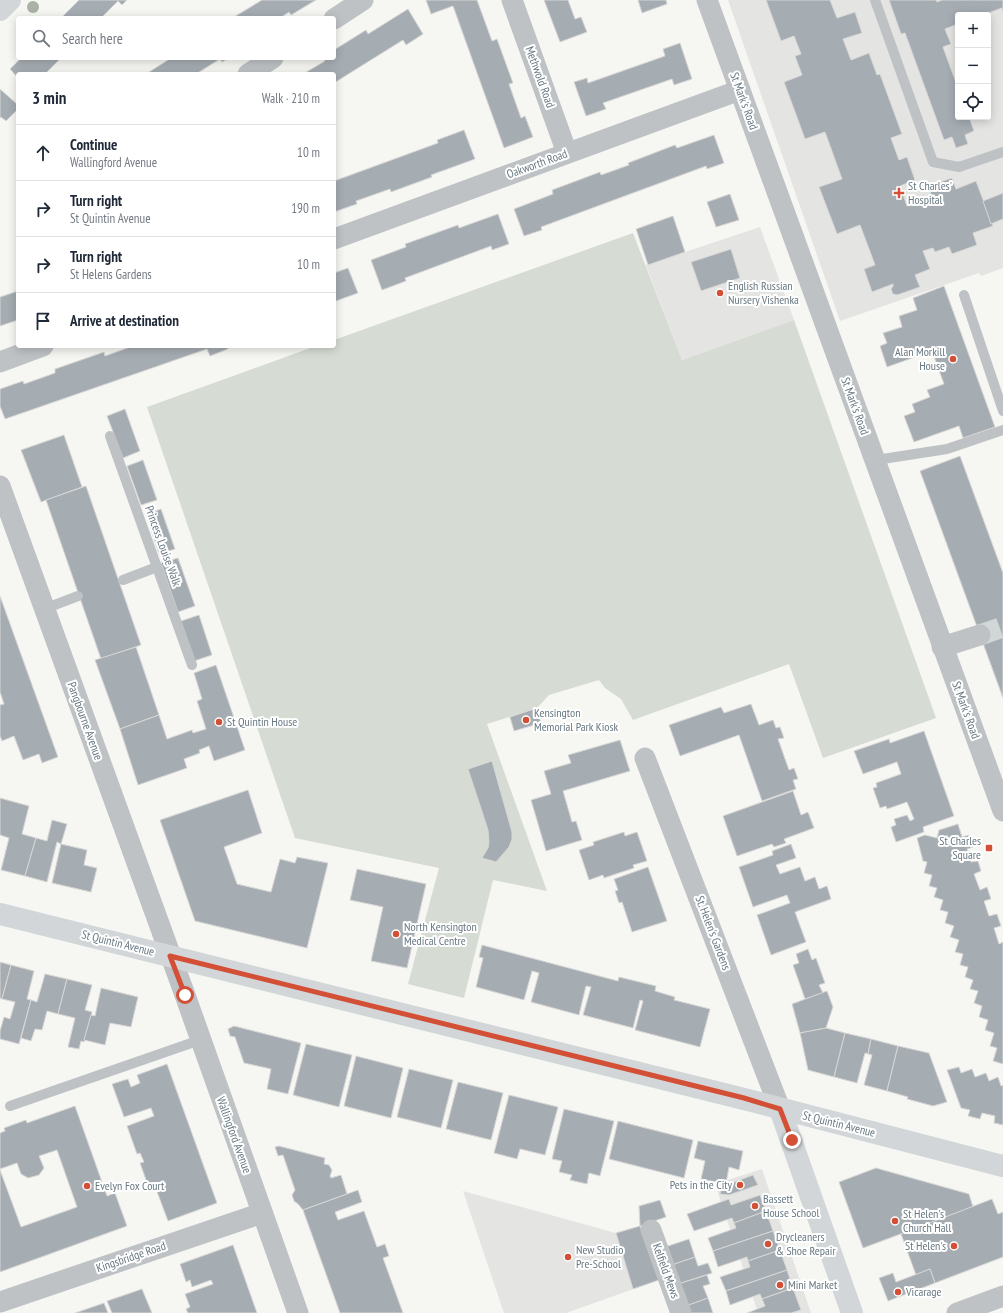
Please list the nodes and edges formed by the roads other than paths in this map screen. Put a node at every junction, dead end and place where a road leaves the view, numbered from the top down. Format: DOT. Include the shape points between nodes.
graph roads {
  1 [pos="10,0"];
  2 [pos="363,0"];
  3 [pos="512,0"];
  4 [pos="707,0"];
  5 [pos="875,0"];
  6 [pos="0,10"];
  7 [pos="336,18"];
  8 [pos="270,60"];
  9 [pos="251,72"];
  10 [pos="740,90"];
  11 [pos="1003,152"];
  12 [pos="567,153"];
  13 [pos="336,238"];
  14 [pos="964,295"];
  15 [pos="38,348"];
  16 [pos="0,362"];
  17 [pos="1003,411"];
  18 [pos="1003,430"];
  19 [pos="110,436"];
  20 [pos="876,460"];
  21 [pos="0,486"];
  22 [pos="157,567"];
  23 [pos="123,580"];
  24 [pos="78,596"];
  25 [pos="44,609"];
  26 [pos="980,635"];
  27 [pos="942,647"];
  28 [pos="192,665"];
  29 [pos="645,758"];
  30 [pos="1003,812"];
  31 [pos="0,914"];
  32 [pos="170,956"];
  33 [pos="200,1040"];
  34 [pos="10,1106"];
  35 [pos="780,1109"];
  36 [pos="1003,1166"];
  37 [pos="262,1213"];
  38 [pos="651,1230"];
  39 [pos="1003,1296"];
  40 [pos="0,1302"];
  41 [pos="298,1313"];
  42 [pos="681,1313"];
  43 [pos="852,1313"];
  44 [pos="957,1313"];
  1 -- 6 [label="main road"];
  2 -- 7 [label="street"];
  3 -- 12 [label="street, Methwold Road"];
  4 -- 10 [label="street, St Mark's Road"];
  5 -- 11 [label="lane" via="932,162 959,167"];
  8 -- 9 [label="street"];
  10 -- 12 [label="street, Oakworth Road"];
  10 -- 20 [label="street, St Mark's Road"];
  12 -- 13 [label="street, Oakworth Road"];
  14 -- 17 [label="lane"];
  15 -- 16 [label="street"];
  18 -- 20 [label="lane" via="947,449"];
  19 -- 22 [label="lane, Princess Louise Walk"];
  20 -- 27 [label="street, St Mark's Road"];
  21 -- 25 [label="street, Pangbourne Avenue"];
  22 -- 23 [label="lane"];
  22 -- 28 [label="lane, Princess Louise Walk"];
  24 -- 25 [label="lane"];
  25 -- 32 [label="street, Pangbourne Avenue"];
  26 -- 27 [label="street"];
  27 -- 30 [label="street, St Mark's Road"];
  29 -- 35 [label="street, St. Helen's Gardens"];
  31 -- 32 [label="main road, St Quintin Avenue"];
  32 -- 33 [label="street, Wallingford Avenue"];
  32 -- 35 [label="main road, St Quintin Avenue"];
  33 -- 34 [label="lane"];
  33 -- 37 [label="street, Wallingford Avenue"];
  35 -- 36 [label="main road, St Quintin Avenue"];
  35 -- 43 [label="main road"];
  37 -- 40 [label="street, Kingsbridge Road"];
  37 -- 41 [label="street, Wallingford Avenue"];
  38 -- 42 [label="street, Kelfield Mews"];
  39 -- 44 [label="street"];
}
